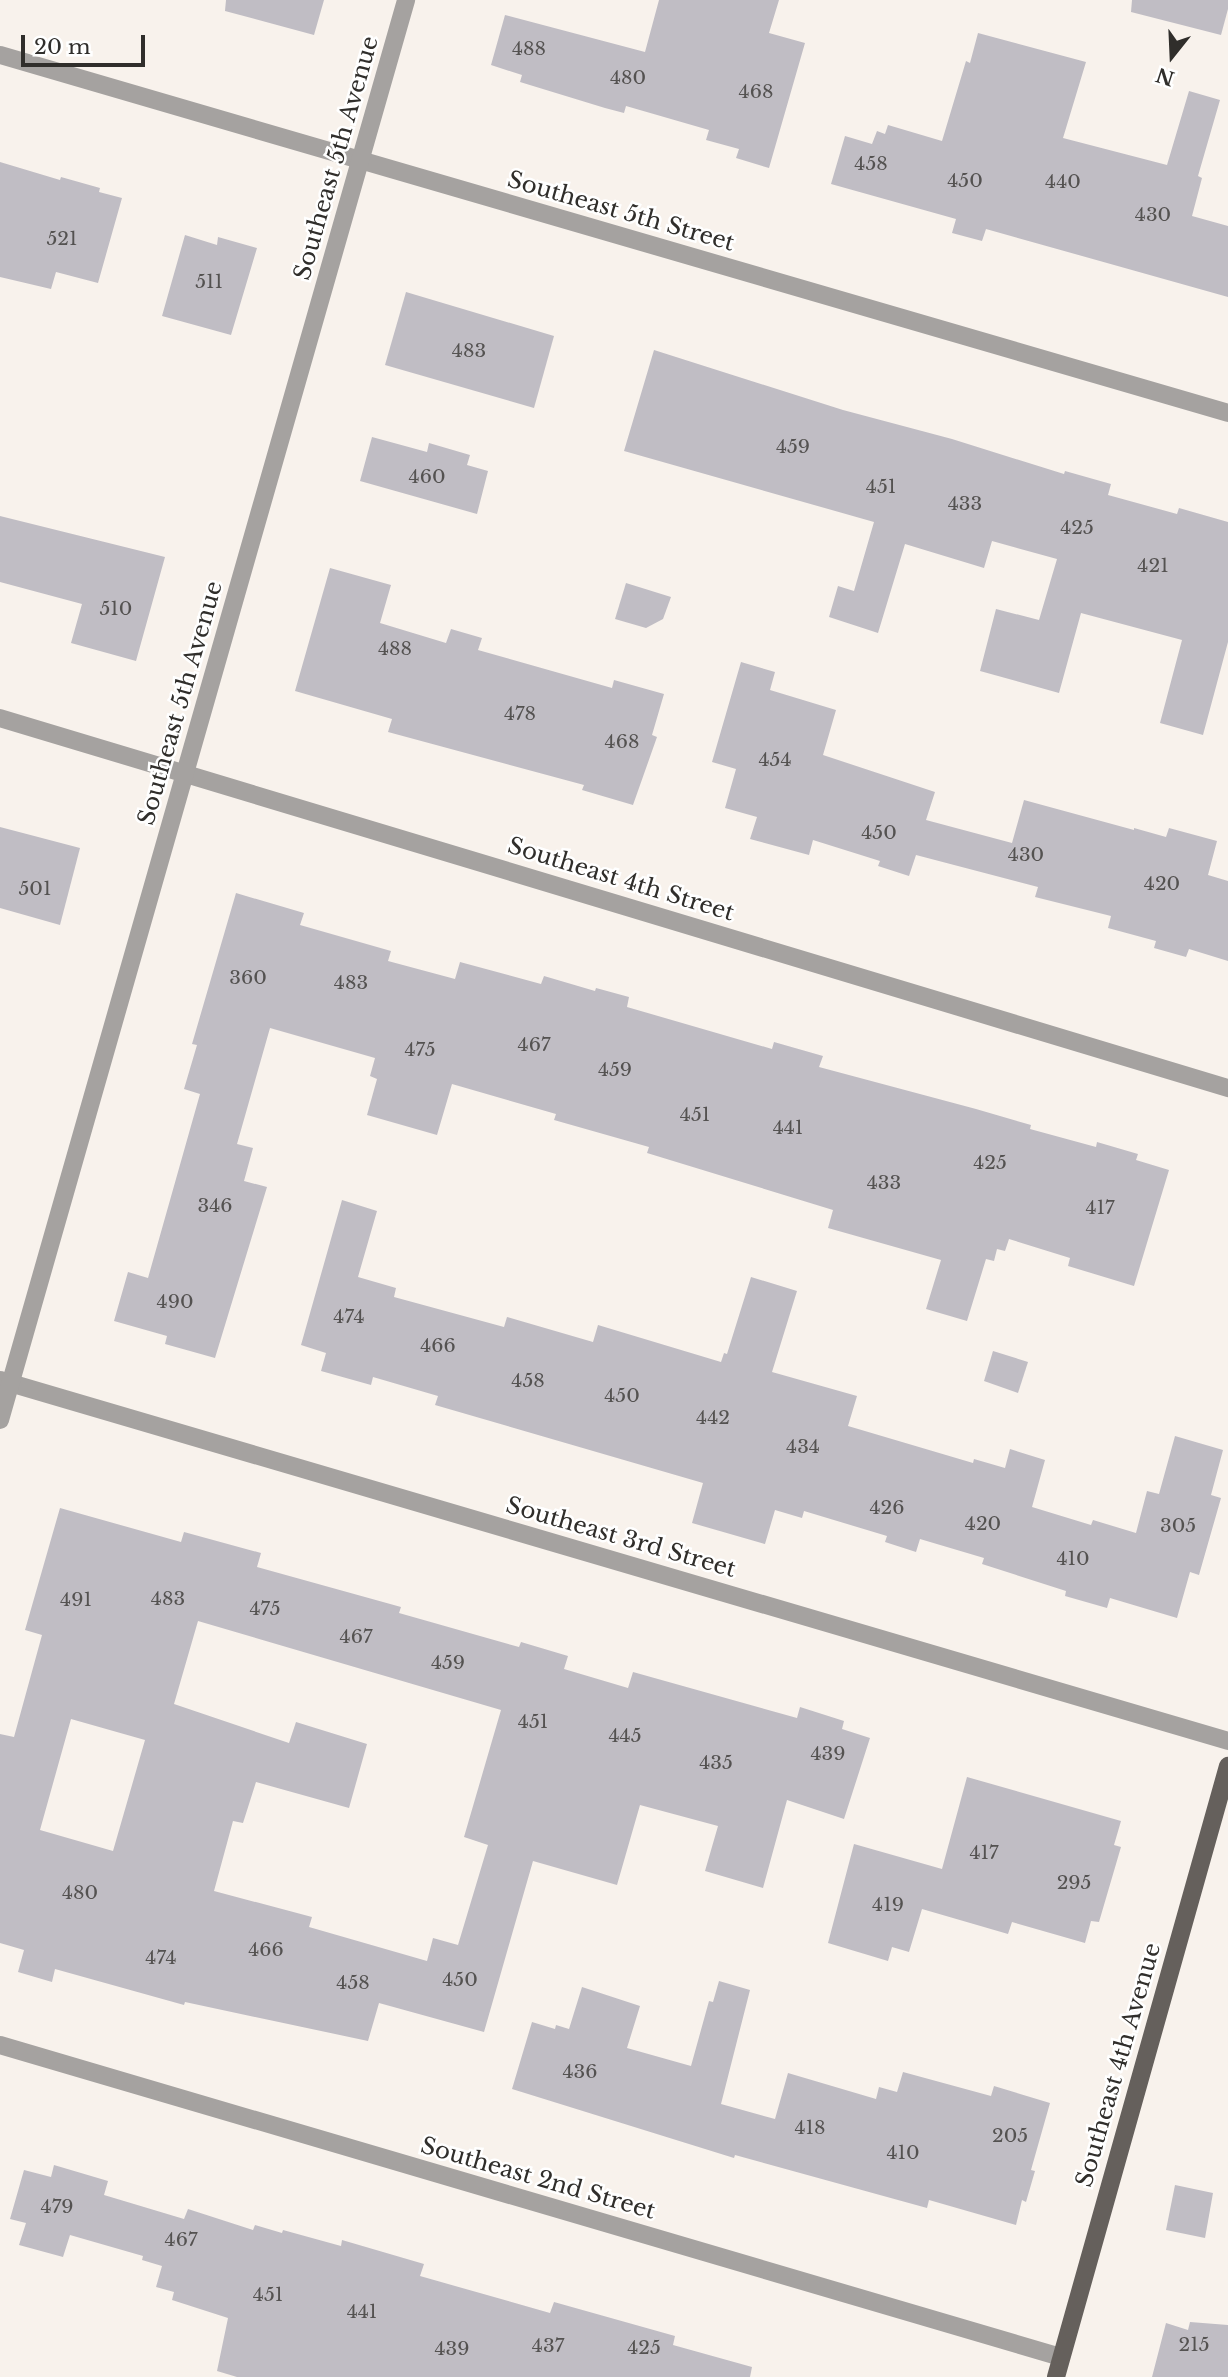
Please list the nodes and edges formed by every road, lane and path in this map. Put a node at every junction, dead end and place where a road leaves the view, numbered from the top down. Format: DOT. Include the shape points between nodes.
graph roads {
  1 [pos="406,0"];
  2 [pos="0,55"];
  3 [pos="362,161"];
  4 [pos="1228,413"];
  5 [pos="0,718"];
  6 [pos="186,772"];
  7 [pos="1228,1088"];
  8 [pos="5,1381"];
  9 [pos="0,1420"];
  10 [pos="1228,1741"];
  11 [pos="1228,1766"];
  12 [pos="0,2045"];
  13 [pos="1061,2357"];
  14 [pos="1056,2377"];
  1 -- 3 [label="street, Southeast 5th Avenue"];
  2 -- 3 [label="street, Southeast 5th Street"];
  3 -- 4 [label="street, Southeast 5th Street"];
  3 -- 6 [label="street, Southeast 5th Avenue"];
  5 -- 6 [label="street, Southeast 4th Street"];
  6 -- 7 [label="street, Southeast 4th Street"];
  6 -- 8 [label="street, Southeast 5th Avenue"];
  8 -- 9 [label="street, Southeast 5th Avenue"];
  8 -- 10 [label="street, Southeast 3rd Street"];
  11 -- 13 [label="main road, Southeast 4th Avenue"];
  12 -- 13 [label="street, Southeast 2nd Street"];
  13 -- 14 [label="main road, Southeast 4th Avenue"];
}
